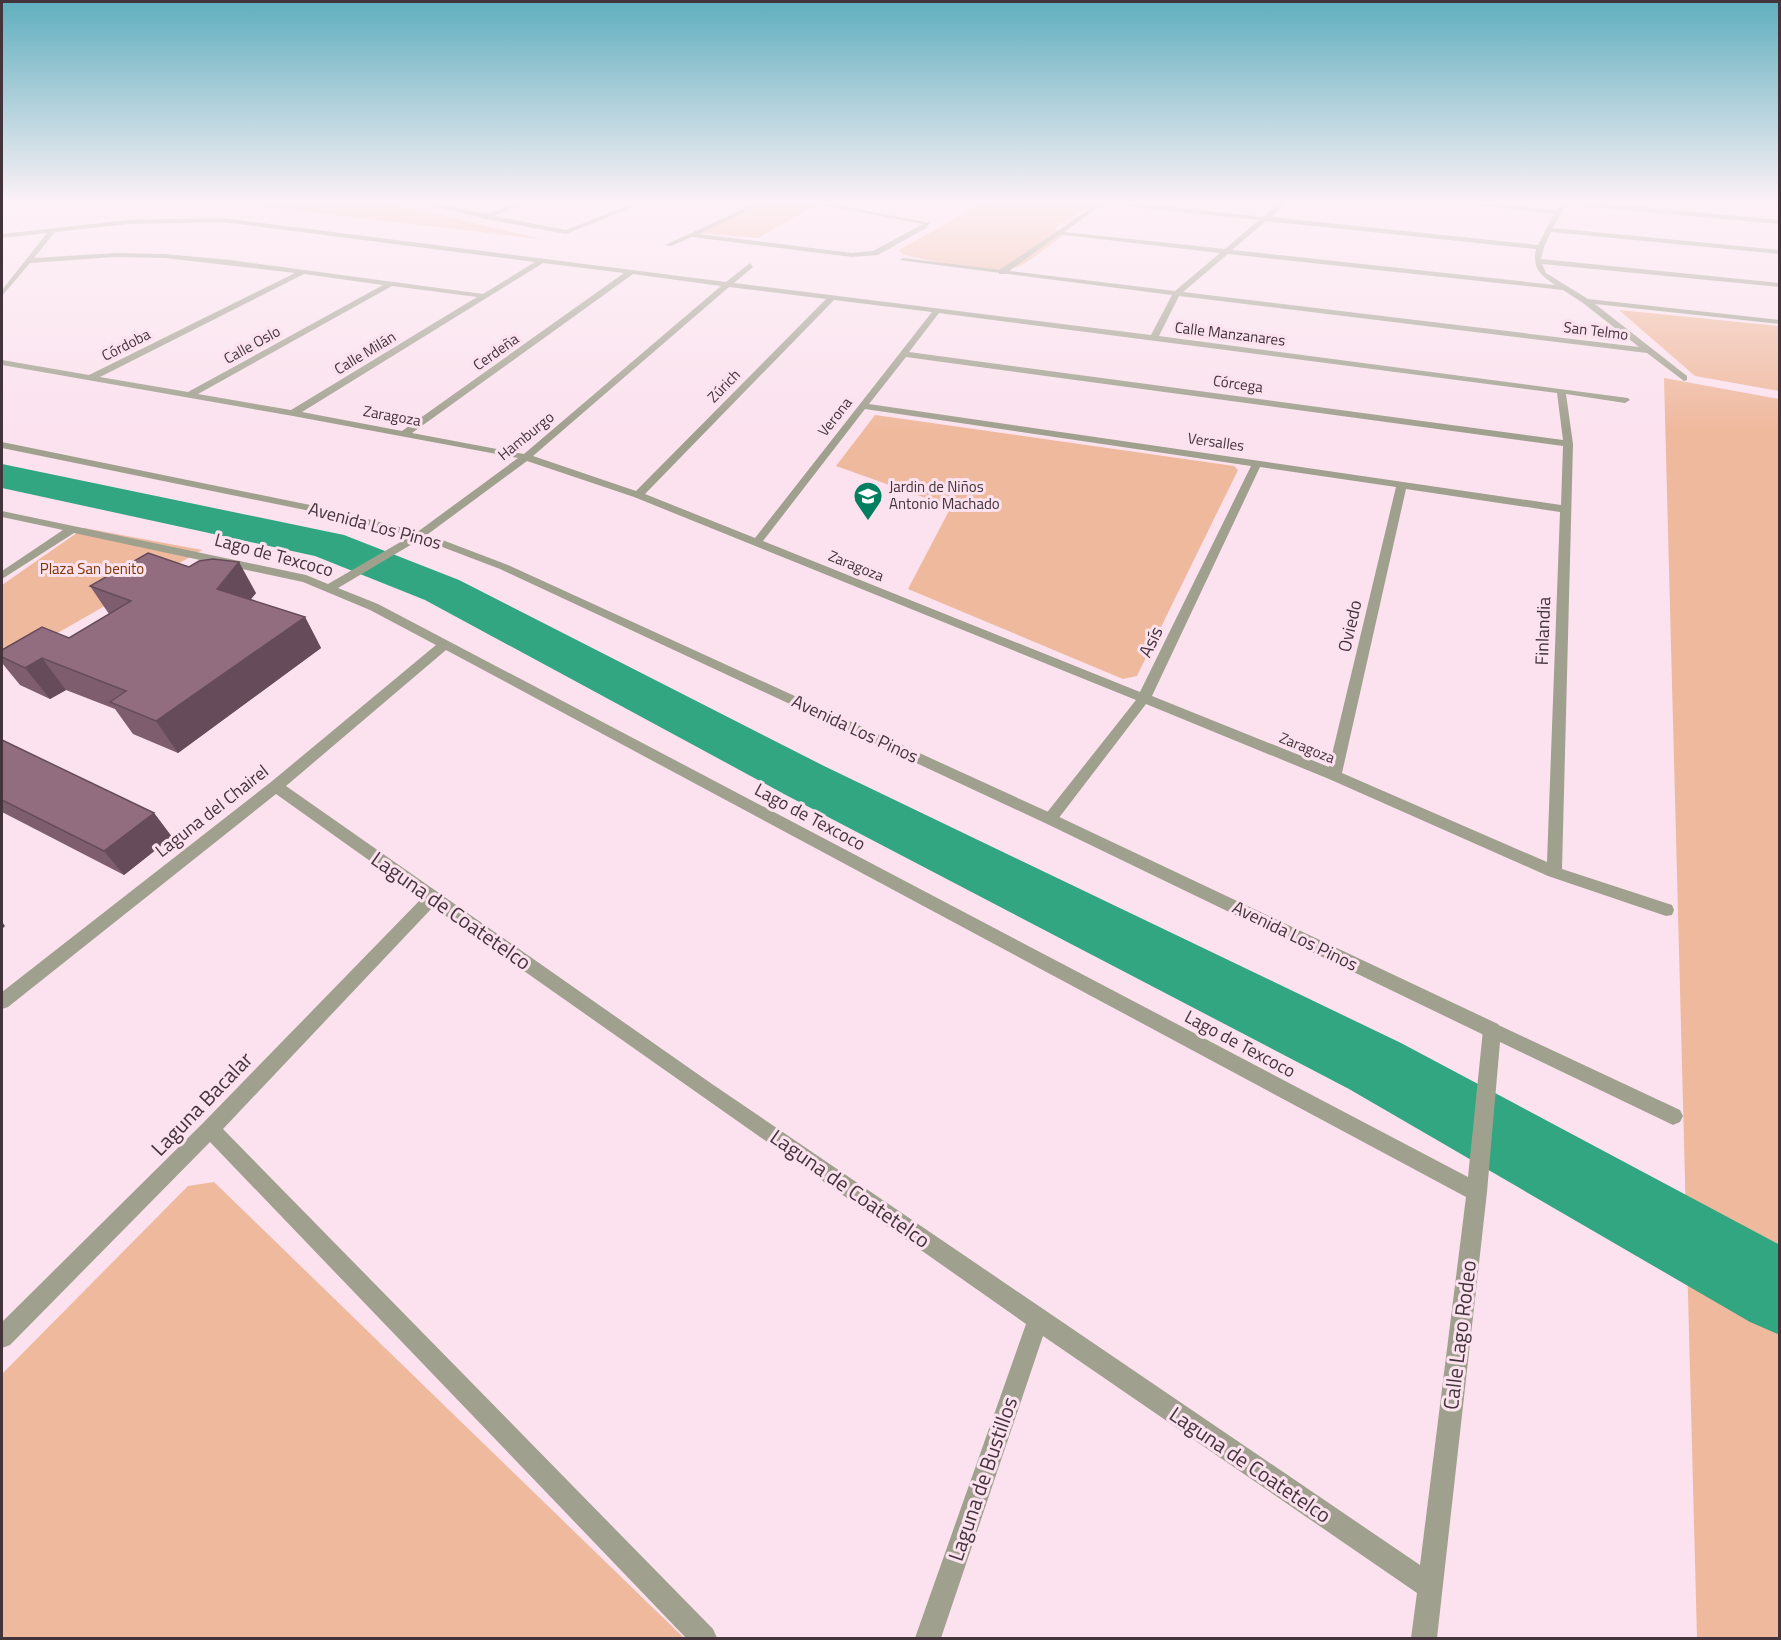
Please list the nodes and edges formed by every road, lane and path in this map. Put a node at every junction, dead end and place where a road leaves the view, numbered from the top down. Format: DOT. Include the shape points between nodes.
graph roads {
  1 [pos="16,277"];
  2 [pos="293,277"];
  3 [pos="335,277"];
  4 [pos="516,277"];
  5 [pos="625,277"];
  6 [pos="667,277"];
  7 [pos="736,277"];
  8 [pos="1040,277"];
  9 [pos="1198,277"];
  10 [pos="1453,277"];
  11 [pos="1548,277"];
  12 [pos="1693,277"];
  13 [pos="390,284"];
  14 [pos="726,284"];
  15 [pos="1779,285"];
  16 [pos="1563,288"];
  17 [pos="1177,293"];
  18 [pos="2,294"];
  19 [pos="484,296"];
  20 [pos="831,298"];
  21 [pos="1586,301"];
  22 [pos="937,311"];
  23 [pos="1779,322"];
  24 [pos="1154,338"];
  25 [pos="1651,351"];
  26 [pos="903,354"];
  27 [pos="3,364"];
  28 [pos="91,378"];
  29 [pos="1684,378"];
  30 [pos="1561,391"];
  31 [pos="190,395"];
  32 [pos="1625,400"];
  33 [pos="862,406"];
  34 [pos="293,413"];
  35 [pos="405,433"];
  36 [pos="1568,444"];
  37 [pos="2,445"];
  38 [pos="526,457"];
  39 [pos="1257,464"];
  40 [pos="1402,485"];
  41 [pos="639,495"];
  42 [pos="1565,509"];
  43 [pos="2,514"];
  44 [pos="72,529"];
  45 [pos="420,535"];
  46 [pos="757,542"];
  47 [pos="2,576"];
  48 [pos="329,588"];
  49 [pos="444,645"];
  50 [pos="1143,698"];
  51 [pos="1334,775"];
  52 [pos="276,786"];
  53 [pos="1050,819"];
  54 [pos="1554,872"];
  55 [pos="432,898"];
  56 [pos="1666,910"];
  57 [pos="2,1002"];
  58 [pos="1492,1030"];
  59 [pos="1672,1116"];
  60 [pos="210,1130"];
  61 [pos="1477,1192"];
  62 [pos="1038,1320"];
  63 [pos="2,1337"];
  64 [pos="1429,1586"];
  65 [pos="704,1638"];
  66 [pos="928,1638"];
  67 [pos="1424,1638"];
  1 -- 18 [label="street"];
  2 -- 28 [label="street, Córdoba"];
  3 -- 13 [label="street"];
  4 -- 19 [label="street, Calle Milán"];
  5 -- 35 [label="street, Cerdeña"];
  6 -- 14 [label="street, Calle Manzanares"];
  7 -- 14 [label="street, Hamburgo"];
  8 -- 17 [label="street, San Telmo"];
  9 -- 17 [label="street"];
  10 -- 16 [label="street"];
  11 -- 16 [label="street"];
  12 -- 15 [label="street"];
  13 -- 19 [label="street"];
  13 -- 31 [label="street, Calle Oslo"];
  14 -- 20 [label="street, Calle Manzanares"];
  14 -- 38 [label="street, Hamburgo"];
  16 -- 21 [label="street"];
  17 -- 24 [label="street"];
  17 -- 25 [label="street, San Telmo"];
  19 -- 34 [label="street, Calle Milán"];
  20 -- 22 [label="street, Calle Manzanares"];
  20 -- 41 [label="street, Zúrich"];
  21 -- 23 [label="street"];
  21 -- 25 [label="street"];
  22 -- 24 [label="street, Calle Manzanares"];
  22 -- 26 [label="street, Verona"];
  24 -- 30 [label="street, Calle Manzanares"];
  25 -- 29 [label="street"];
  26 -- 33 [label="street, Verona"];
  26 -- 36 [label="street, Córcega"];
  27 -- 28 [label="street, Zaragoza"];
  28 -- 31 [label="street, Zaragoza"];
  30 -- 32 [label="street, Calle Manzanares"];
  30 -- 36 [label="street, Finlandia"];
  31 -- 34 [label="street, Zaragoza"];
  33 -- 39 [label="street, Versalles"];
  33 -- 46 [label="street, Verona"];
  34 -- 35 [label="street, Zaragoza"];
  35 -- 38 [label="street, Zaragoza"];
  36 -- 42 [label="street, Finlandia"];
  37 -- 45 [label="street, Avenida Los Pinos" via="315,509"];
  38 -- 41 [label="street, Zaragoza"];
  38 -- 45 [label="street, Hamburgo"];
  39 -- 40 [label="street, Versalles"];
  39 -- 50 [label="street, Asís"];
  40 -- 42 [label="street, Versalles"];
  40 -- 51 [label="street, Oviedo"];
  41 -- 46 [label="street, Zaragoza"];
  42 -- 54 [label="street, Finlandia"];
  43 -- 44 [label="street, Lago de Texcoco"];
  44 -- 47 [label="street"];
  44 -- 48 [label="street, Lago de Texcoco" via="263,569"];
  45 -- 48 [label="street, Hamburgo"];
  45 -- 53 [label="street, Avenida Los Pinos" via="504,567"];
  46 -- 50 [label="street, Zaragoza"];
  48 -- 49 [label="street, Lago de Texcoco"];
  49 -- 52 [label="street, Laguna del Chairel"];
  49 -- 61 [label="street, Lago de Texcoco"];
  50 -- 51 [label="street, Zaragoza"];
  50 -- 53 [label="street, Asís"];
  51 -- 54 [label="street, Zaragoza"];
  52 -- 55 [label="street, Laguna de Coatetelco"];
  52 -- 57 [label="street, Laguna del Chairel"];
  53 -- 58 [label="street, Avenida Los Pinos"];
  54 -- 56 [label="street, Zaragoza"];
  55 -- 60 [label="street, Laguna Bacalar"];
  55 -- 62 [label="street, Laguna de Coatetelco"];
  58 -- 59 [label="street, Avenida Los Pinos"];
  58 -- 61 [label="street, Calle Lago Rodeo"];
  60 -- 63 [label="street, Laguna Bacalar"];
  60 -- 65 [label="street"];
  61 -- 64 [label="street, Calle Lago Rodeo"];
  62 -- 64 [label="street, Laguna de Coatetelco"];
  62 -- 66 [label="street, Laguna de Bustillos"];
  64 -- 67 [label="street, Calle Lago Rodeo"];
}
